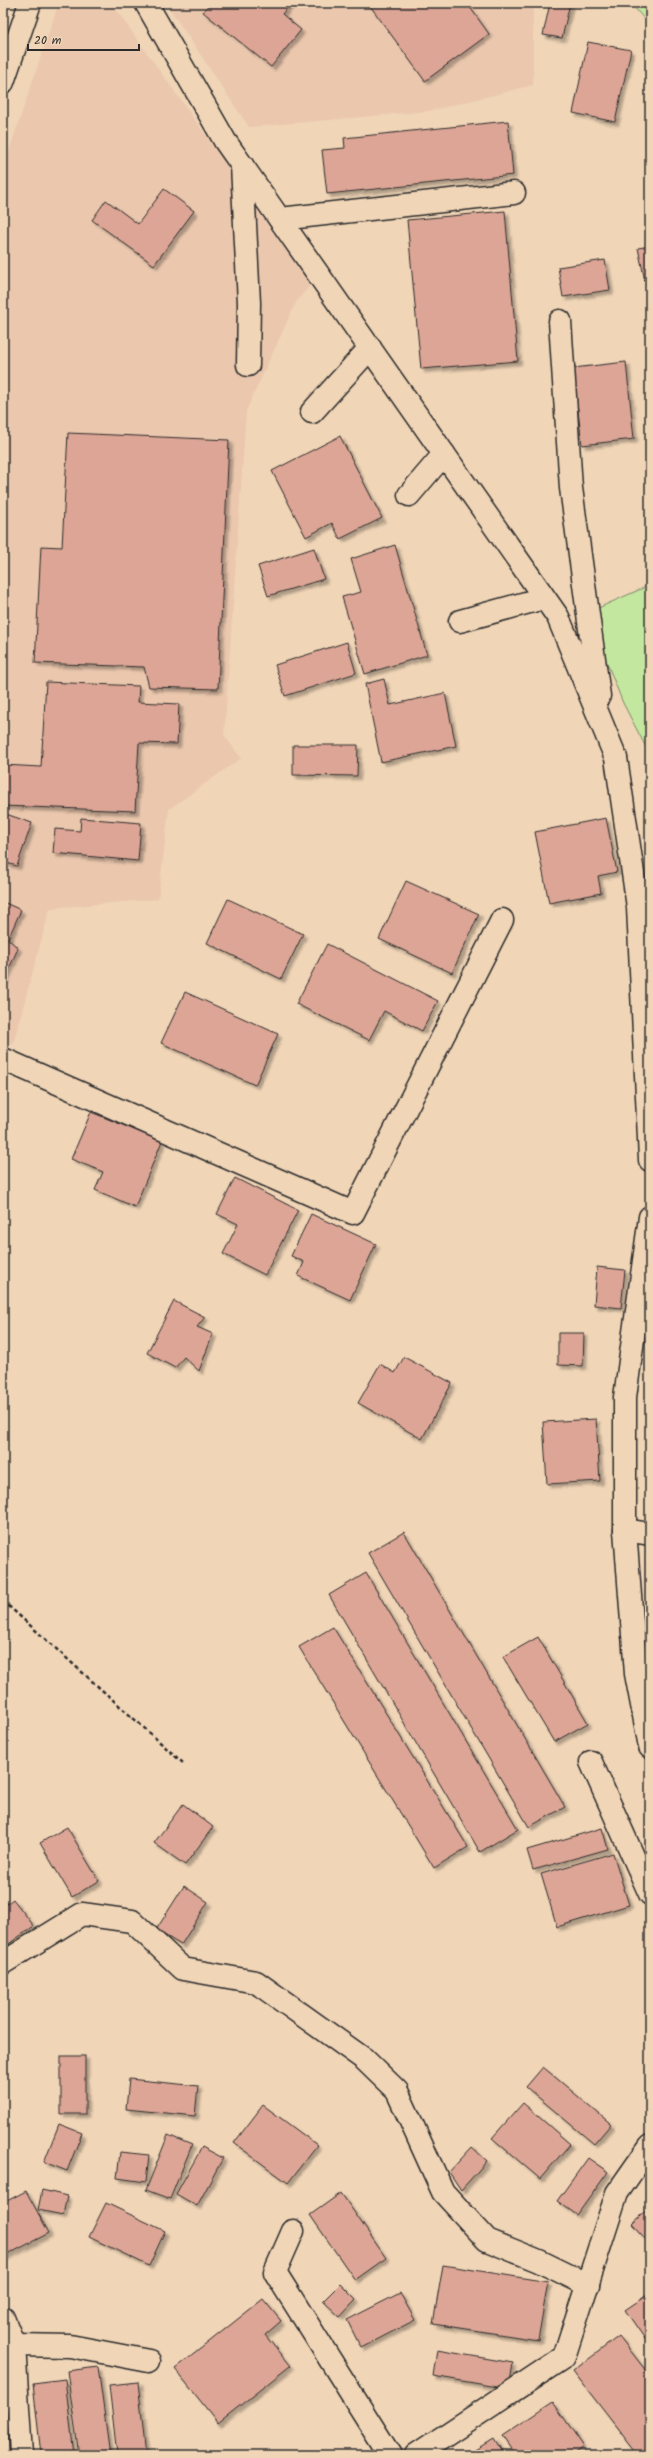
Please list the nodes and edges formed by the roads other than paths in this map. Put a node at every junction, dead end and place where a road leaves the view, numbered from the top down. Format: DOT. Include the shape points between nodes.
graph roads {
  1 [pos="30,3"];
  2 [pos="146,3"];
  3 [pos="3,82"];
  4 [pos="242,165"];
  5 [pos="514,193"];
  6 [pos="280,219"];
  7 [pos="560,321"];
  8 [pos="370,348"];
  9 [pos="248,365"];
  10 [pos="312,412"];
  11 [pos="444,454"];
  12 [pos="409,495"];
  13 [pos="544,598"];
  14 [pos="460,621"];
  15 [pos="602,725"];
  16 [pos="502,920"];
  17 [pos="3,1059"];
  18 [pos="650,1160"];
  19 [pos="650,1217"];
  20 [pos="625,1530"];
  21 [pos="650,1534"];
  22 [pos="650,1746"];
  23 [pos="590,1762"];
  24 [pos="650,1894"];
  25 [pos="3,1963"];
  26 [pos="650,2146"];
  27 [pos="292,2231"];
  28 [pos="588,2285"];
  29 [pos="3,2318"];
  30 [pos="14,2345"];
  31 [pos="149,2361"];
  32 [pos="21,2455"];
  33 [pos="390,2455"];
  34 [pos="416,2455"];
  1 -- 3 [label="street"];
  2 -- 4 [label="street" via="225,141"];
  4 -- 6 [label="street"];
  4 -- 9 [label="street" via="249,302"];
  5 -- 6 [label="street"];
  6 -- 8 [label="street"];
  7 -- 15 [label="street" via="571,488"];
  8 -- 10 [label="street"];
  8 -- 11 [label="street"];
  11 -- 12 [label="street"];
  11 -- 13 [label="street"];
  13 -- 14 [label="street"];
  13 -- 15 [label="street" via="558,617"];
  15 -- 18 [label="street" via="616,758 638,907"];
  16 -- 17 [label="street" via="353,1213"];
  19 -- 20 [label="street" via="625,1397"];
  20 -- 21 [label="street"];
  20 -- 22 [label="street" via="636,1674"];
  23 -- 24 [label="street"];
  25 -- 28 [label="street" via="82,1914 132,1921 183,1969 256,1982 364,2059 397,2091 443,2192 487,2240"];
  26 -- 28 [label="street" via="617,2193"];
  27 -- 33 [label="street" via="275,2272"];
  28 -- 34 [label="street" via="564,2358"];
  29 -- 30 [label="street"];
  30 -- 31 [label="street" via="70,2346"];
  30 -- 32 [label="street"];
}
